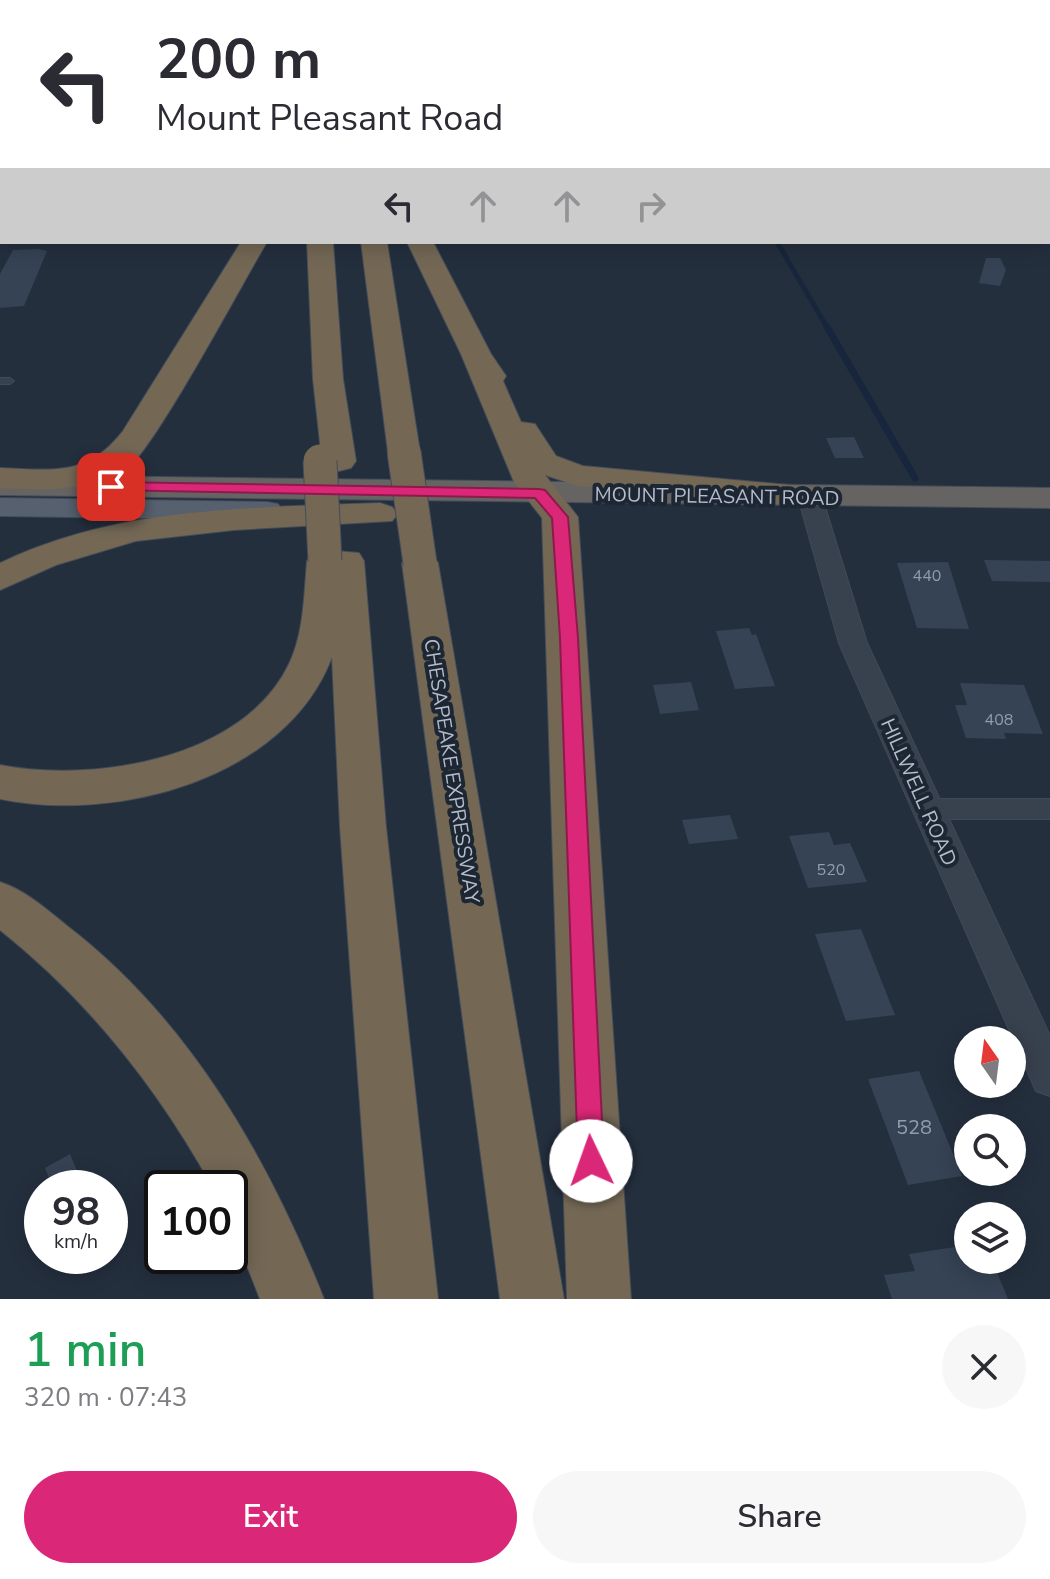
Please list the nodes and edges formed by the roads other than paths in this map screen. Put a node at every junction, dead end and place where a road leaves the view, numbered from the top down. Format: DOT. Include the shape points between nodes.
graph roads {
  1 [pos="253,244"];
  2 [pos="320,244"];
  3 [pos="374,244"];
  4 [pos="421,244"];
  5 [pos="476,354"];
  6 [pos="0,478"];
  7 [pos="0,485"];
  8 [pos="1050,498"];
  9 [pos="550,505"];
  10 [pos="0,507"];
  11 [pos="814,508"];
  12 [pos="380,514"];
  13 [pos="1050,522"];
  14 [pos="336,561"];
  15 [pos="0,578"];
  16 [pos="0,782"];
  17 [pos="926,809"];
  18 [pos="1050,809"];
  19 [pos="0,902"];
  20 [pos="1050,1078"];
  21 [pos="292,1299"];
  22 [pos="406,1299"];
  23 [pos="532,1299"];
  24 [pos="599,1299"];
  1 -- 6 [label="highway" via="117,461 74,478"];
  2 -- 14 [label="highway"];
  3 -- 23 [label="highway, CHESAPEAKE EXPRESSWAY, bridge"];
  4 -- 5 [label="highway"];
  5 -- 9 [label="highway" via="493,400"];
  5 -- 11 [label="highway" via="506,397 536,456 559,471"];
  7 -- 9 [label="highway, MOUNT PLEASANT ROAD"];
  8 -- 11 [label="highway, MOUNT PLEASANT ROAD"];
  9 -- 11 [label="highway, MOUNT PLEASANT ROAD"];
  9 -- 12 [label="highway, MOUNT PLEASANT ROAD"];
  9 -- 24 [label="highway"];
  10 -- 12 [label="main road, MOUNT PLEASANT ROAD"];
  11 -- 13 [label="highway, MOUNT PLEASANT ROAD"];
  11 -- 17 [label="street, HILLWELL ROAD" via="853,643"];
  12 -- 15 [label="highway" via="150,528 58,551"];
  14 -- 16 [label="highway" via="307,669 287,701 211,757 117,788 69,793"];
  14 -- 22 [label="highway"];
  17 -- 18 [label="street"];
  17 -- 20 [label="street, HILLWELL ROAD"];
  19 -- 21 [label="highway" via="85,971 147,1040 199,1112 235,1175"];
}
